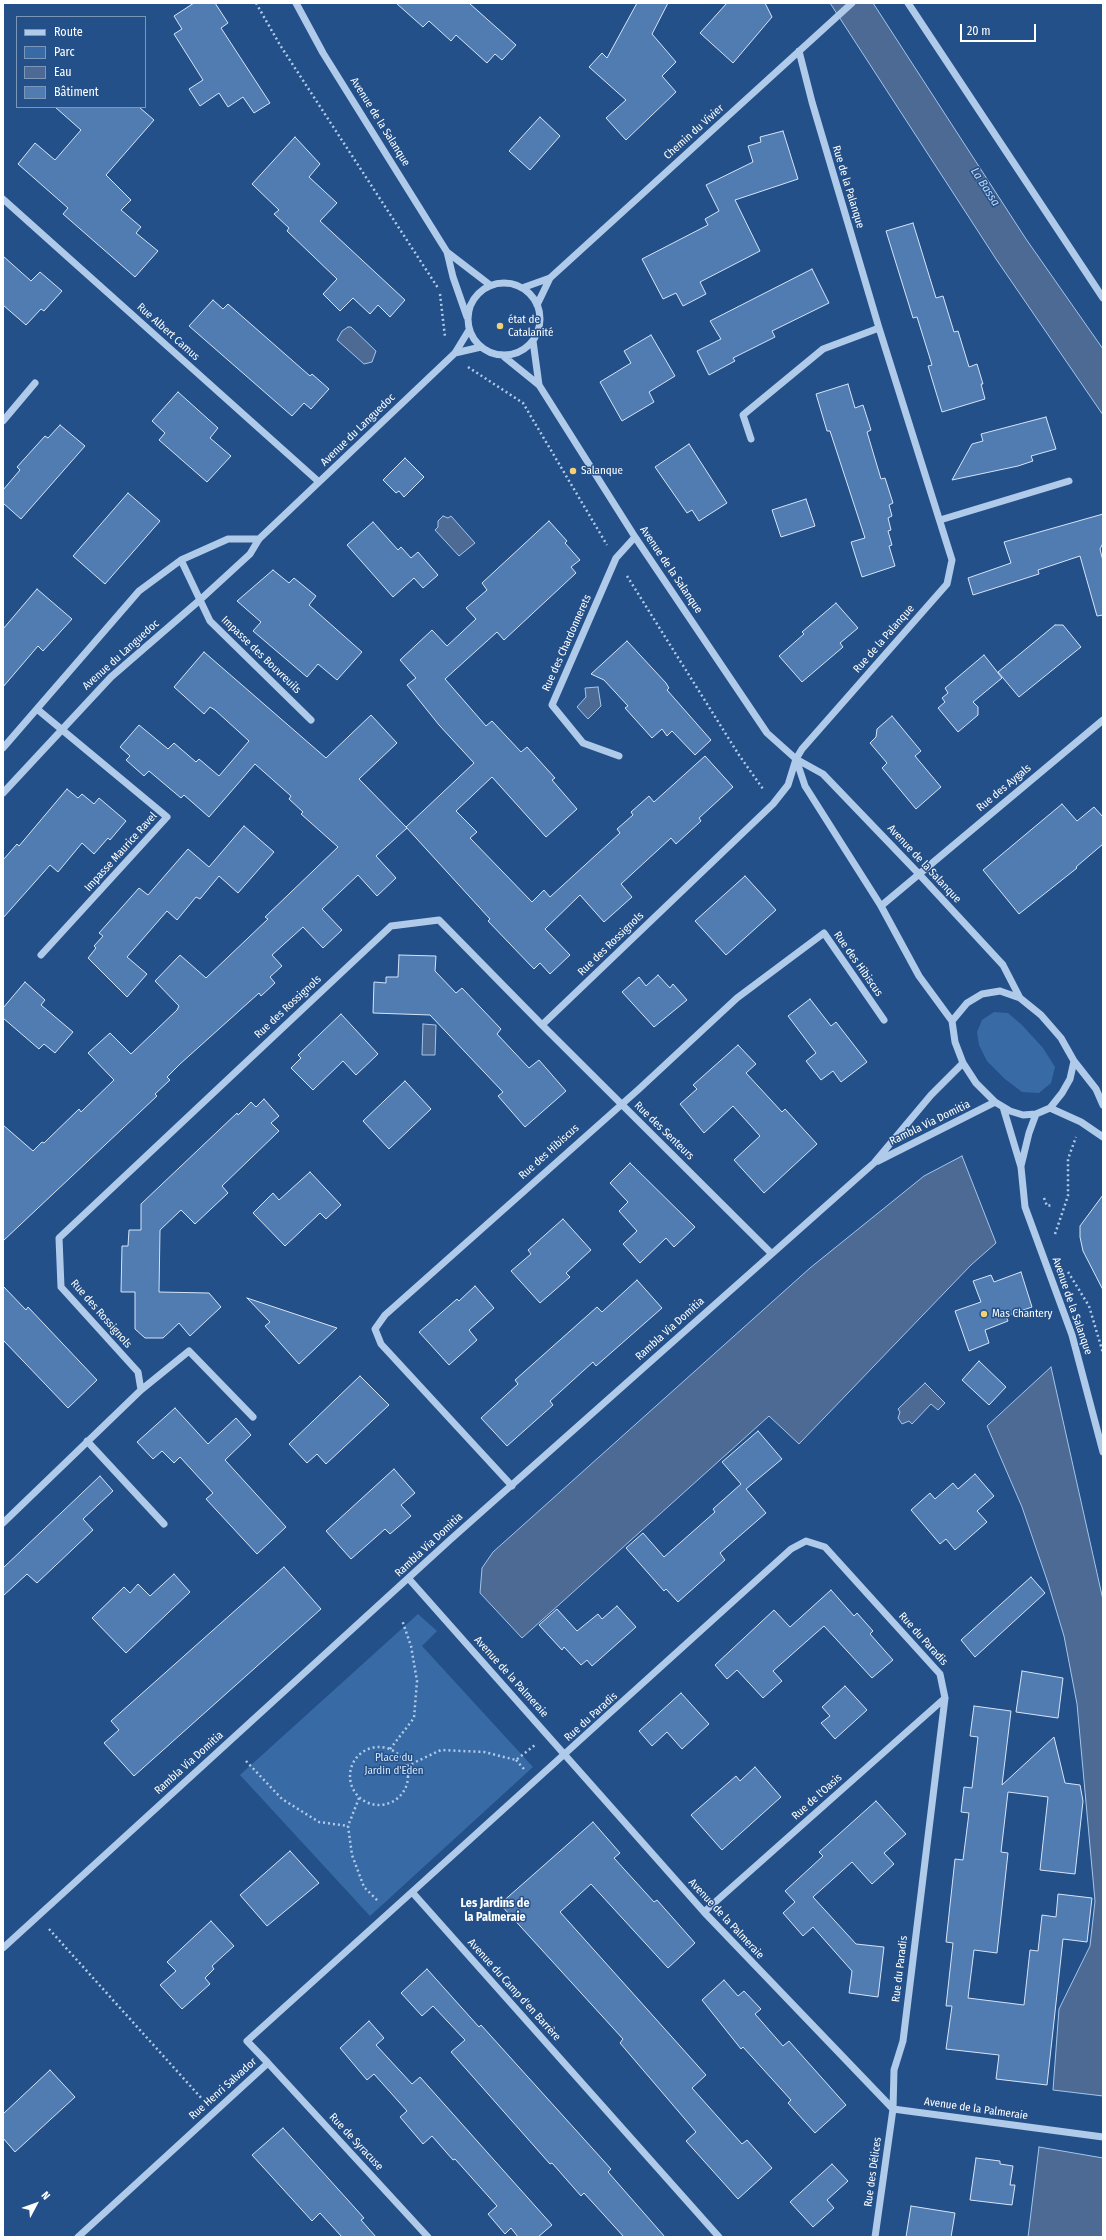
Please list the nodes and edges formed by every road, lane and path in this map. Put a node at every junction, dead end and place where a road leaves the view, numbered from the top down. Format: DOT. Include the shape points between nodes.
graph roads {
  1 [pos="256,3"];
  2 [pos="296,3"];
  3 [pos="852,3"];
  4 [pos="908,3"];
  5 [pos="799,51"];
  6 [pos="3,199"];
  7 [pos="447,252"];
  8 [pos="550,278"];
  9 [pos="490,285"];
  10 [pos="522,288"];
  11 [pos="1103,298"];
  12 [pos="537,305"];
  13 [pos="467,319"];
  14 [pos="879,328"];
  15 [pos="469,330"];
  16 [pos="533,341"];
  17 [pos="481,347"];
  18 [pos="454,353"];
  19 [pos="502,356"];
  20 [pos="35,383"];
  21 [pos="539,384"];
  22 [pos="3,421"];
  23 [pos="751,439"];
  24 [pos="1069,481"];
  25 [pos="319,482"];
  26 [pos="940,520"];
  27 [pos="635,537"];
  28 [pos="260,540"];
  29 [pos="616,558"];
  30 [pos="181,560"];
  31 [pos="201,599"];
  32 [pos="37,709"];
  33 [pos="312,720"];
  34 [pos="1103,720"];
  35 [pos="60,729"];
  36 [pos="3,748"];
  37 [pos="619,756"];
  38 [pos="796,759"];
  39 [pos="3,793"];
  40 [pos="773,804"];
  41 [pos="918,873"];
  42 [pos="881,906"];
  43 [pos="41,954"];
  44 [pos="1020,998"];
  45 [pos="884,1020"];
  46 [pos="952,1021"];
  47 [pos="542,1025"];
  48 [pos="1074,1061"];
  49 [pos="963,1064"];
  50 [pos="995,1102"];
  51 [pos="620,1104"];
  52 [pos="1103,1105"];
  53 [pos="1003,1107"];
  54 [pos="1050,1108"];
  55 [pos="1036,1114"];
  56 [pos="1081,1122"];
  57 [pos="1103,1137"];
  58 [pos="874,1163"];
  59 [pos="1021,1167"];
  60 [pos="1044,1198"];
  61 [pos="1052,1205"];
  62 [pos="1056,1238"];
  63 [pos="771,1253"];
  64 [pos="1067,1270"];
  65 [pos="1103,1353"];
  66 [pos="140,1390"];
  67 [pos="253,1416"];
  68 [pos="87,1441"];
  69 [pos="1103,1452"];
  70 [pos="512,1486"];
  71 [pos="3,1523"];
  72 [pos="164,1524"];
  73 [pos="409,1579"];
  74 [pos="402,1620"];
  75 [pos="945,1698"];
  76 [pos="548,1736"];
  77 [pos="390,1749"];
  78 [pos="565,1755"];
  79 [pos="246,1762"];
  80 [pos="407,1766"];
  81 [pos="360,1798"];
  82 [pos="348,1826"];
  83 [pos="412,1892"];
  84 [pos="704,1912"];
  85 [pos="389,1913"];
  86 [pos="38,1916"];
  87 [pos="3,1948"];
  88 [pos="268,2063"];
  89 [pos="893,2109"];
  90 [pos="214,2112"];
  91 [pos="1103,2137"];
  92 [pos="78,2237"];
  93 [pos="428,2237"];
  94 [pos="719,2237"];
  95 [pos="875,2237"];
  1 -- 18 [label="path" via="280,45 439,290 446,344"];
  2 -- 7 [label="street, Avenue de la Salanque"];
  3 -- 5 [label="street, Chemin du Vivier"];
  4 -- 11 [label="street"];
  5 -- 8 [label="street, Chemin du Vivier"];
  5 -- 14 [label="street, Rue de la Palanque"];
  6 -- 25 [label="street, Rue Albert Camus"];
  7 -- 9 [label="street, Avenue de la Salanque"];
  7 -- 13 [label="street, Avenue de la Salanque"];
  8 -- 10 [label="street, Chemin du Vivier"];
  8 -- 12 [label="street, Chemin du Vivier"];
  9 -- 10 [label="street" via="512,284"];
  9 -- 13 [label="street" via="474,299"];
  10 -- 12 [label="street" via="531,295"];
  12 -- 16 [label="street" via="539,330"];
  13 -- 15 [label="street"];
  14 -- 23 [label="street" via="823,349 742,415"];
  14 -- 26 [label="street, Rue de la Palanque"];
  15 -- 17 [label="street"];
  15 -- 18 [label="street, Avenue du Languedoc"];
  16 -- 19 [label="street" via="514,354"];
  16 -- 21 [label="street, Avenue de la Salanque"];
  17 -- 18 [label="street"];
  17 -- 19 [label="street"];
  18 -- 25 [label="street, Avenue du Languedoc"];
  18 -- 29 [label="path" via="471,370 523,403"];
  19 -- 21 [label="street, Avenue de la Salanque"];
  20 -- 22 [label="street"];
  21 -- 27 [label="street, Avenue de la Salanque"];
  24 -- 26 [label="street"];
  25 -- 28 [label="street, Avenue du Languedoc"];
  26 -- 38 [label="street, Rue de la Palanque" via="952,560 947,584"];
  27 -- 29 [label="street, Rue des Chardonnerets"];
  27 -- 38 [label="street, Avenue de la Salanque" via="767,733"];
  28 -- 30 [label="street, Avenue du Languedoc" via="228,540"];
  28 -- 31 [label="street, Avenue du Languedoc" via="250,554"];
  29 -- 37 [label="street, Rue des Chardonnerets" via="552,705 583,743"];
  29 -- 40 [label="path" via="739,755"];
  30 -- 31 [label="street, Impasse des Bouvreuils"];
  30 -- 32 [label="street, Avenue du Languedoc" via="139,591"];
  31 -- 33 [label="street, Impasse des Bouvreuils" via="210,621"];
  31 -- 35 [label="street, Avenue du Languedoc" via="111,676"];
  32 -- 35 [label="street, Impasse Maurice Ravel"];
  32 -- 36 [label="street, Avenue du Languedoc"];
  34 -- 41 [label="street, Rue des Aygals"];
  35 -- 39 [label="street, Avenue du Languedoc"];
  35 -- 43 [label="street, Impasse Maurice Ravel" via="167,818"];
  38 -- 40 [label="street, Rue des Rossignols" via="788,784"];
  38 -- 41 [label="street, Avenue de la Salanque" via="822,774"];
  38 -- 42 [label="street, Avenue de la Salanque" via="805,786"];
  40 -- 47 [label="street, Rue des Rossignols"];
  41 -- 42 [label="street, Rue des Aygals"];
  41 -- 44 [label="street, Avenue de la Salanque" via="1003,965"];
  42 -- 46 [label="street, Avenue de la Salanque" via="919,976"];
  44 -- 46 [label="street" via="1000,992 982,994 966,1003"];
  44 -- 48 [label="street" via="1061,1038"];
  45 -- 51 [label="street, Rue des Hibiscus" via="824,933 737,998"];
  46 -- 49 [label="street" via="955,1042"];
  47 -- 51 [label="street, Rue des Senteurs"];
  47 -- 66 [label="street, Rue des Rossignols" via="439,920 391,926 59,1238 61,1287 138,1372"];
  48 -- 52 [label="street" via="1096,1089"];
  48 -- 54 [label="street" via="1070,1079"];
  49 -- 50 [label="street" via="976,1083"];
  49 -- 58 [label="street, Rambla Via Domitia" via="931,1095"];
  50 -- 53 [label="street"];
  50 -- 58 [label="street, Rambla Via Domitia"];
  51 -- 63 [label="street, Rue des Senteurs"];
  51 -- 70 [label="street, Rue des Hibiscus" via="385,1315 375,1329 382,1344"];
  53 -- 55 [label="street" via="1023,1114"];
  53 -- 59 [label="street, Avenue de la Salanque"];
  54 -- 55 [label="street"];
  54 -- 56 [label="street"];
  55 -- 59 [label="street, Avenue de la Salanque"];
  56 -- 57 [label="street"];
  56 -- 62 [label="path" via="1068,1159 1068,1196 1054,1232"];
  58 -- 63 [label="street, Rambla Via Domitia"];
  59 -- 69 [label="street, Avenue de la Salanque" via="1025,1207 1072,1335"];
  60 -- 61 [label="path" via="1047,1206"];
  63 -- 70 [label="street, Rambla Via Domitia"];
  64 -- 65 [label="path" via="1089,1306"];
  66 -- 67 [label="street" via="189,1351"];
  66 -- 68 [label="street"];
  68 -- 71 [label="street"];
  68 -- 72 [label="street"];
  70 -- 73 [label="street, Rambla Via Domitia"];
  73 -- 76 [label="street, Avenue de la Palmeraie"];
  73 -- 86 [label="street, Rambla Via Domitia"];
  74 -- 77 [label="path" via="411,1646 417,1681 414,1718"];
  75 -- 78 [label="street, Rue du Paradis" via="940,1674 825,1547 806,1541 791,1549"];
  75 -- 84 [label="street, Rue de l'Oasis"];
  75 -- 89 [label="street, Rue du Paradis" via="903,2041 894,2070"];
  76 -- 78 [label="street, Avenue de la Palmeraie"];
  76 -- 80 [label="path" via="516,1760 484,1752 441,1750"];
  77 -- 80 [label="path" via="400,1755"];
  77 -- 81 [label="path" via="379,1746 367,1749 351,1766 352,1789"];
  78 -- 83 [label="street"];
  78 -- 84 [label="street, Avenue de la Palmeraie"];
  79 -- 82 [label="path" via="282,1799 319,1822"];
  80 -- 81 [label="path" via="409,1778 405,1791 396,1801 384,1806 371,1805"];
  81 -- 82 [label="path"];
  82 -- 85 [label="path" via="352,1855 364,1887"];
  83 -- 85 [label="street, Rue Henri Salvador"];
  83 -- 94 [label="street, Avenue du Camp d'en Barrère"];
  84 -- 89 [label="street, Avenue de la Palmeraie"];
  85 -- 88 [label="street, Rue Henri Salvador" via="247,2041"];
  86 -- 87 [label="street, Rambla Via Domitia"];
  86 -- 90 [label="path"];
  88 -- 90 [label="street, Rue Henri Salvador"];
  88 -- 93 [label="street, Rue de Syracuse"];
  89 -- 91 [label="street, Avenue de la Palmeraie"];
  89 -- 95 [label="street, Rue des Délices"];
  90 -- 92 [label="street, Rue Henri Salvador"];
}
